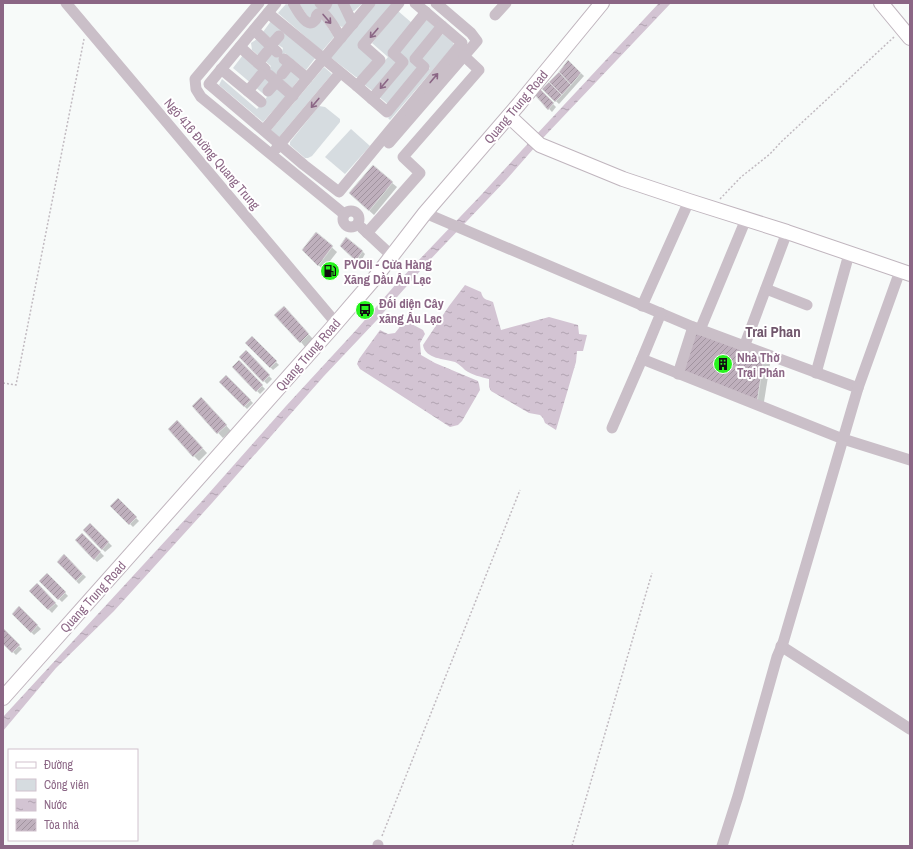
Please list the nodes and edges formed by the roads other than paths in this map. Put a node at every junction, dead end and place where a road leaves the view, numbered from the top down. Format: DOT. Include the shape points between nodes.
graph roads {
  1 [pos="66,3"];
  2 [pos="259,3"];
  3 [pos="276,3"];
  4 [pos="293,3"];
  5 [pos="320,3"];
  6 [pos="327,3"];
  7 [pos="343,3"];
  8 [pos="370,3"];
  9 [pos="399,3"];
  10 [pos="416,3"];
  11 [pos="436,3"];
  12 [pos="506,3"];
  13 [pos="602,3"];
  14 [pos="881,3"];
  15 [pos="426,12"];
  16 [pos="268,13"];
  17 [pos="495,15"];
  18 [pos="353,24"];
  19 [pos="442,26"];
  20 [pos="254,30"];
  21 [pos="906,34"];
  22 [pos="279,36"];
  23 [pos="341,38"];
  24 [pos="240,47"];
  25 [pos="278,54"];
  26 [pos="464,56"];
  27 [pos="323,59"];
  28 [pos="221,69"];
  29 [pos="268,73"];
  30 [pos="340,73"];
  31 [pos="307,78"];
  32 [pos="356,86"];
  33 [pos="268,90"];
  34 [pos="248,91"];
  35 [pos="293,96"];
  36 [pos="372,99"];
  37 [pos="261,102"];
  38 [pos="509,116"];
  39 [pos="264,130"];
  40 [pos="280,144"];
  41 [pos="271,155"];
  42 [pos="304,165"];
  43 [pos="295,174"];
  44 [pos="689,202"];
  45 [pos="334,207"];
  46 [pos="426,213"];
  47 [pos="746,219"];
  48 [pos="787,232"];
  49 [pos="367,233"];
  50 [pos="849,254"];
  51 [pos="392,256"];
  52 [pos="905,273"];
  53 [pos="766,289"];
  54 [pos="807,305"];
  55 [pos="642,306"];
  56 [pos="660,313"];
  57 [pos="336,323"];
  58 [pos="697,328"];
  59 [pos="744,347"];
  60 [pos="642,359"];
  61 [pos="816,373"];
  62 [pos="678,374"];
  63 [pos="858,388"];
  64 [pos="612,428"];
  65 [pos="843,439"];
  66 [pos="910,460"];
  67 [pos="782,645"];
  68 [pos="3,698"];
  69 [pos="910,729"];
  70 [pos="722,846"];
  1 -- 57 [label="street, Ngõ 416 Đường Quang Trung"];
  2 -- 41 [label="street" via="195,79 196,89 201,97"];
  3 -- 16 [label="street"];
  4 -- 23 [label="street, one-way" via="307,22 313,22 318,14 323,13"];
  5 -- 6 [label="street"];
  7 -- 18 [label="street"];
  8 -- 18 [label="street"];
  9 -- 32 [label="street, one-way" via="363,45 380,60"];
  10 -- 15 [label="street"];
  11 -- 26 [label="street" via="477,41"];
  12 -- 17 [label="street"];
  13 -- 38 [label="main road, Quang Trung Road"];
  14 -- 21 [label="main road"];
  15 -- 19 [label="street"];
  15 -- 36 [label="street, one-way" via="393,53 403,62"];
  16 -- 20 [label="street"];
  16 -- 27 [label="street"];
  18 -- 23 [label="street"];
  19 -- 36 [label="street" via="415,59 424,67 388,112"];
  42 -- 19 [label="street, one-way" via="338,192 462,43"];
  20 -- 24 [label="street"];
  20 -- 25 [label="street"];
  22 -- 25 [label="street"];
  23 -- 27 [label="street"];
  24 -- 28 [label="street"];
  24 -- 29 [label="street"];
  25 -- 29 [label="street"];
  25 -- 29 [label="street"];
  25 -- 31 [label="street"];
  26 -- 45 [label="street"];
  26 -- 49 [label="street" via="480,70 403,157 420,173"];
  27 -- 30 [label="street"];
  27 -- 31 [label="street"];
  28 -- 34 [label="street"];
  28 -- 39 [label="street" via="209,84"];
  29 -- 33 [label="street"];
  29 -- 34 [label="street"];
  29 -- 35 [label="street"];
  30 -- 32 [label="street"];
  30 -- 40 [label="street, one-way"];
  31 -- 35 [label="street"];
  32 -- 36 [label="street"];
  34 -- 37 [label="street"];
  35 -- 39 [label="street"];
  38 -- 44 [label="main road" via="536,141 623,179"];
  38 -- 46 [label="main road, Quang Trung Road"];
  39 -- 40 [label="street"];
  40 -- 41 [label="street"];
  40 -- 42 [label="street"];
  41 -- 43 [label="street"];
  42 -- 43 [label="street"];
  43 -- 45 [label="street"];
  44 -- 47 [label="main road"];
  44 -- 55 [label="street"];
  45 -- 49 [label="street" via="344,214 349,211 356,213 359,218 358,224"];
  46 -- 51 [label="main road, Quang Trung Road"];
  46 -- 55 [label="street"];
  47 -- 48 [label="main road"];
  47 -- 58 [label="street"];
  48 -- 50 [label="main road"];
  48 -- 53 [label="street"];
  49 -- 51 [label="street"];
  50 -- 52 [label="main road"];
  50 -- 61 [label="street"];
  51 -- 57 [label="main road, Quang Trung Road"];
  52 -- 63 [label="street"];
  53 -- 54 [label="street"];
  53 -- 59 [label="street"];
  55 -- 56 [label="street"];
  56 -- 58 [label="street"];
  56 -- 60 [label="street"];
  57 -- 68 [label="main road, Quang Trung Road"];
  58 -- 59 [label="street"];
  58 -- 62 [label="street"];
  59 -- 61 [label="street"];
  60 -- 62 [label="street"];
  60 -- 64 [label="street"];
  61 -- 63 [label="street"];
  62 -- 65 [label="street"];
  63 -- 65 [label="street"];
  65 -- 66 [label="street"];
  65 -- 67 [label="street"];
  67 -- 69 [label="street"];
  67 -- 70 [label="street"];
}
